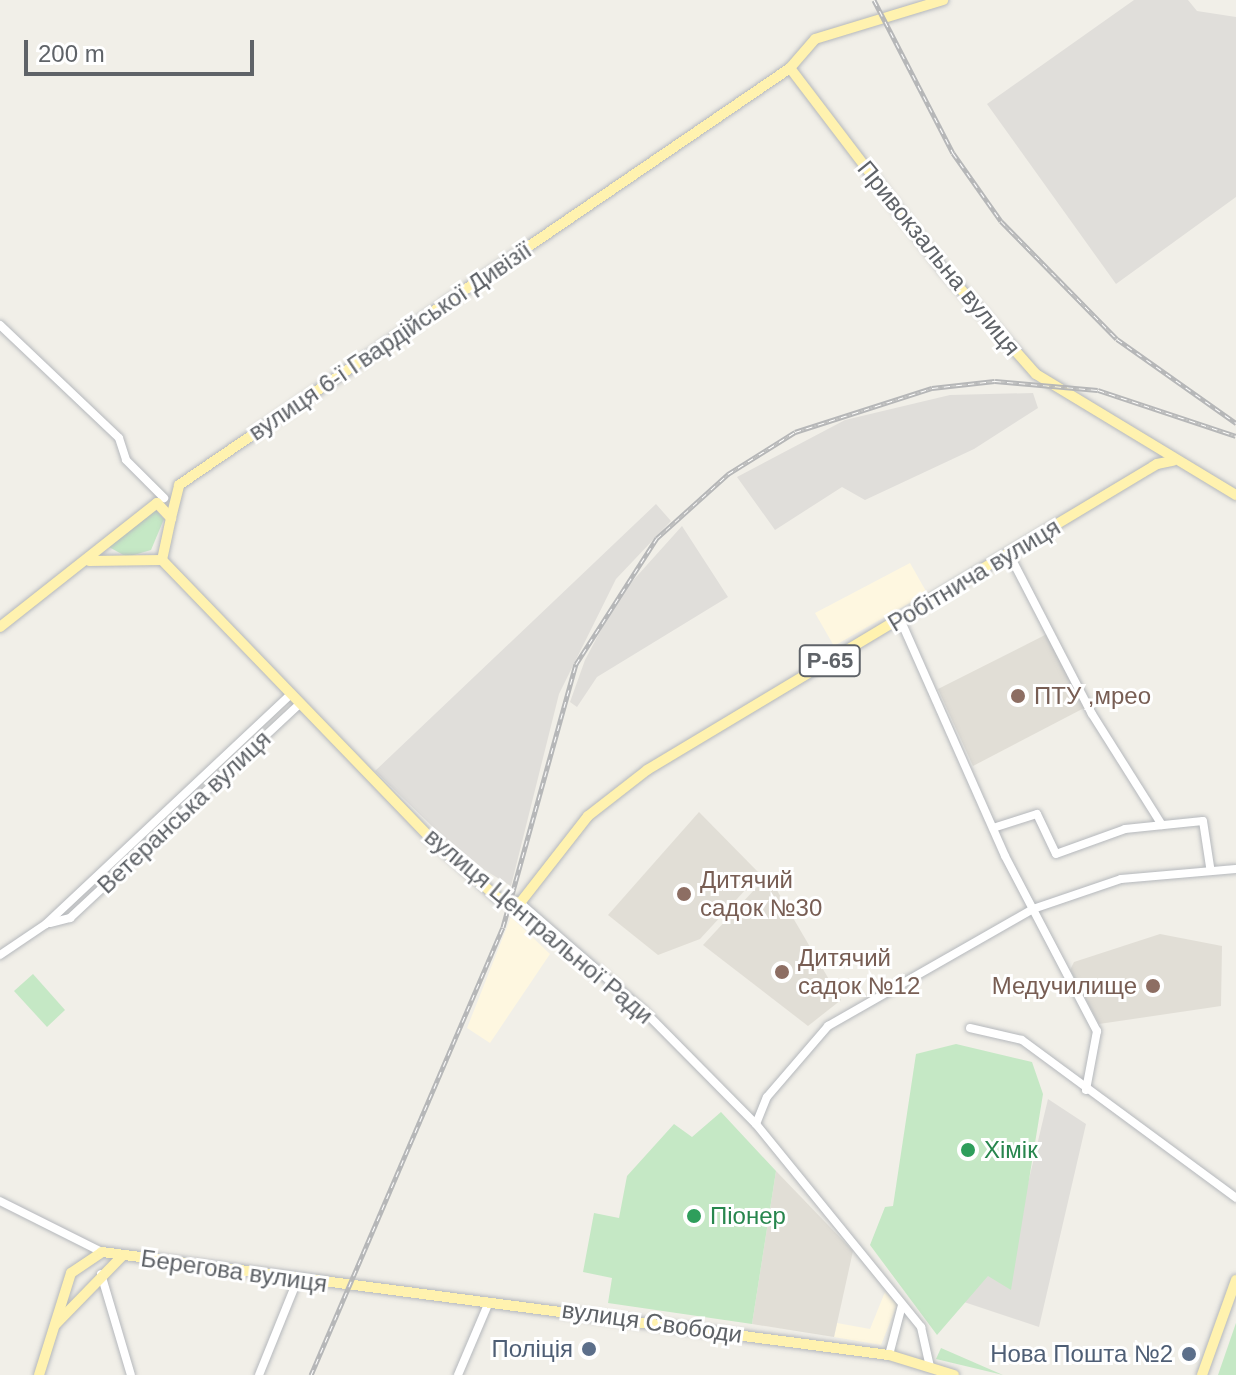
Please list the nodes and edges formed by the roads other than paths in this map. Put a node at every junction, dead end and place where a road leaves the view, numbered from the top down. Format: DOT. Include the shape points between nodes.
graph roads {
  1 [pos="943,0"];
  2 [pos="790,68"];
  3 [pos="0,325"];
  4 [pos="1173,461"];
  5 [pos="179,485"];
  6 [pos="1236,495"];
  7 [pos="160,500"];
  8 [pos="171,518"];
  9 [pos="105,544"];
  10 [pos="1009,554"];
  11 [pos="162,560"];
  12 [pos="89,561"];
  13 [pos="117,561"];
  14 [pos="900,619"];
  15 [pos="0,627"];
  16 [pos="289,696"];
  17 [pos="297,706"];
  18 [pos="1160,823"];
  19 [pos="993,828"];
  20 [pos="1210,867"];
  21 [pos="1236,869"];
  22 [pos="520,903"];
  23 [pos="1033,909"];
  24 [pos="46,924"];
  25 [pos="0,955"];
  26 [pos="970,1028"];
  27 [pos="1086,1090"];
  28 [pos="756,1124"];
  29 [pos="1236,1198"];
  30 [pos="0,1201"];
  31 [pos="102,1252"];
  32 [pos="122,1256"];
  33 [pos="71,1273"];
  34 [pos="101,1273"];
  35 [pos="1236,1280"];
  36 [pos="297,1281"];
  37 [pos="89,1286"];
  38 [pos="347,1286"];
  39 [pos="489,1302"];
  40 [pos="902,1304"];
  41 [pos="51,1329"];
  42 [pos="889,1355"];
  43 [pos="930,1367"];
  44 [pos="39,1375"];
  45 [pos="131,1375"];
  46 [pos="259,1375"];
  47 [pos="458,1375"];
  48 [pos="954,1375"];
  49 [pos="1202,1375"];
  1 -- 2 [label="main road, вулиця 6-ї Гвардійської Дивізії" via="838,27 815,39"];
  2 -- 4 [label="main road, Привокзальна вулиця" via="1004,343 1036,374"];
  2 -- 5 [label="main road, вулиця 6-ї Гвардійської Дивізії"];
  3 -- 7 [label="street" via="119,438 126,460"];
  4 -- 6 [label="main road, Привокзальна вулиця"];
  4 -- 10 [label="main road, Робітнича вулиця / Р-65"];
  5 -- 7 [label="street, вулиця 6-ї Гвардійської Дивізії"];
  5 -- 8 [label="main road"];
  7 -- 8 [label="main road"];
  7 -- 9 [label="main road, вулиця 6-ї Гвардійської Дивізії"];
  8 -- 11 [label="main road"];
  9 -- 12 [label="main road, вулиця 6-ї Гвардійської Дивізії"];
  9 -- 13 [label="main road"];
  10 -- 14 [label="main road, Робітнича вулиця / Р-65"];
  10 -- 18 [label="street" via="1092,714"];
  11 -- 13 [label="main road"];
  11 -- 16 [label="main road, вулиця Центральної Ради"];
  12 -- 13 [label="main road"];
  12 -- 15 [label="main road, вулиця 6-ї Гвардійської Дивізії"];
  14 -- 19 [label="street"];
  14 -- 22 [label="main road, Робітнича вулиця / Р-65" via="605,799"];
  16 -- 17 [label="main road, вулиця Центральної Ради"];
  16 -- 24 [label="street, Ветеранська вулиця"];
  17 -- 22 [label="main road, вулиця Центральної Ради" via="430,838 498,898"];
  17 -- 24 [label="street, Ветеранська вулиця" via="70,918"];
  18 -- 19 [label="street" via="1125,829 1056,854 1037,814"];
  18 -- 20 [label="street" via="1203,821"];
  19 -- 23 [label="street"];
  20 -- 21 [label="street"];
  20 -- 23 [label="street" via="1121,879"];
  22 -- 28 [label="street, вулиця Центральної Ради" via="643,1010"];
  23 -- 27 [label="street" via="1097,1031"];
  23 -- 28 [label="street" via="828,1026 767,1097"];
  24 -- 25 [label="street"];
  26 -- 27 [label="street" via="1022,1040"];
  27 -- 29 [label="street"];
  28 -- 40 [label="street, вулиця Центральної Ради"];
  30 -- 31 [label="street, Берегова вулиця"];
  31 -- 32 [label="main road, Берегова вулиця"];
  31 -- 33 [label="main road"];
  31 -- 34 [label="main road"];
  32 -- 34 [label="main road, Берегова вулиця"];
  32 -- 36 [label="main road, Берегова вулиця"];
  33 -- 37 [label="main road" via="80,1287"];
  33 -- 41 [label="main road"];
  34 -- 37 [label="main road, Берегова вулиця"];
  34 -- 45 [label="street"];
  35 -- 49 [label="main road"];
  36 -- 38 [label="main road, Берегова вулиця"];
  36 -- 46 [label="street"];
  37 -- 41 [label="main road, Берегова вулиця"];
  38 -- 39 [label="main road, вулиця Свободи"];
  39 -- 42 [label="main road, вулиця Свободи"];
  39 -- 47 [label="street"];
  40 -- 42 [label="street"];
  40 -- 43 [label="street, вулиця Центральної Ради" via="921,1327"];
  41 -- 44 [label="main road"];
  42 -- 43 [label="main road, вулиця Свободи"];
  43 -- 48 [label="main road, вулиця Свободи"];
}
